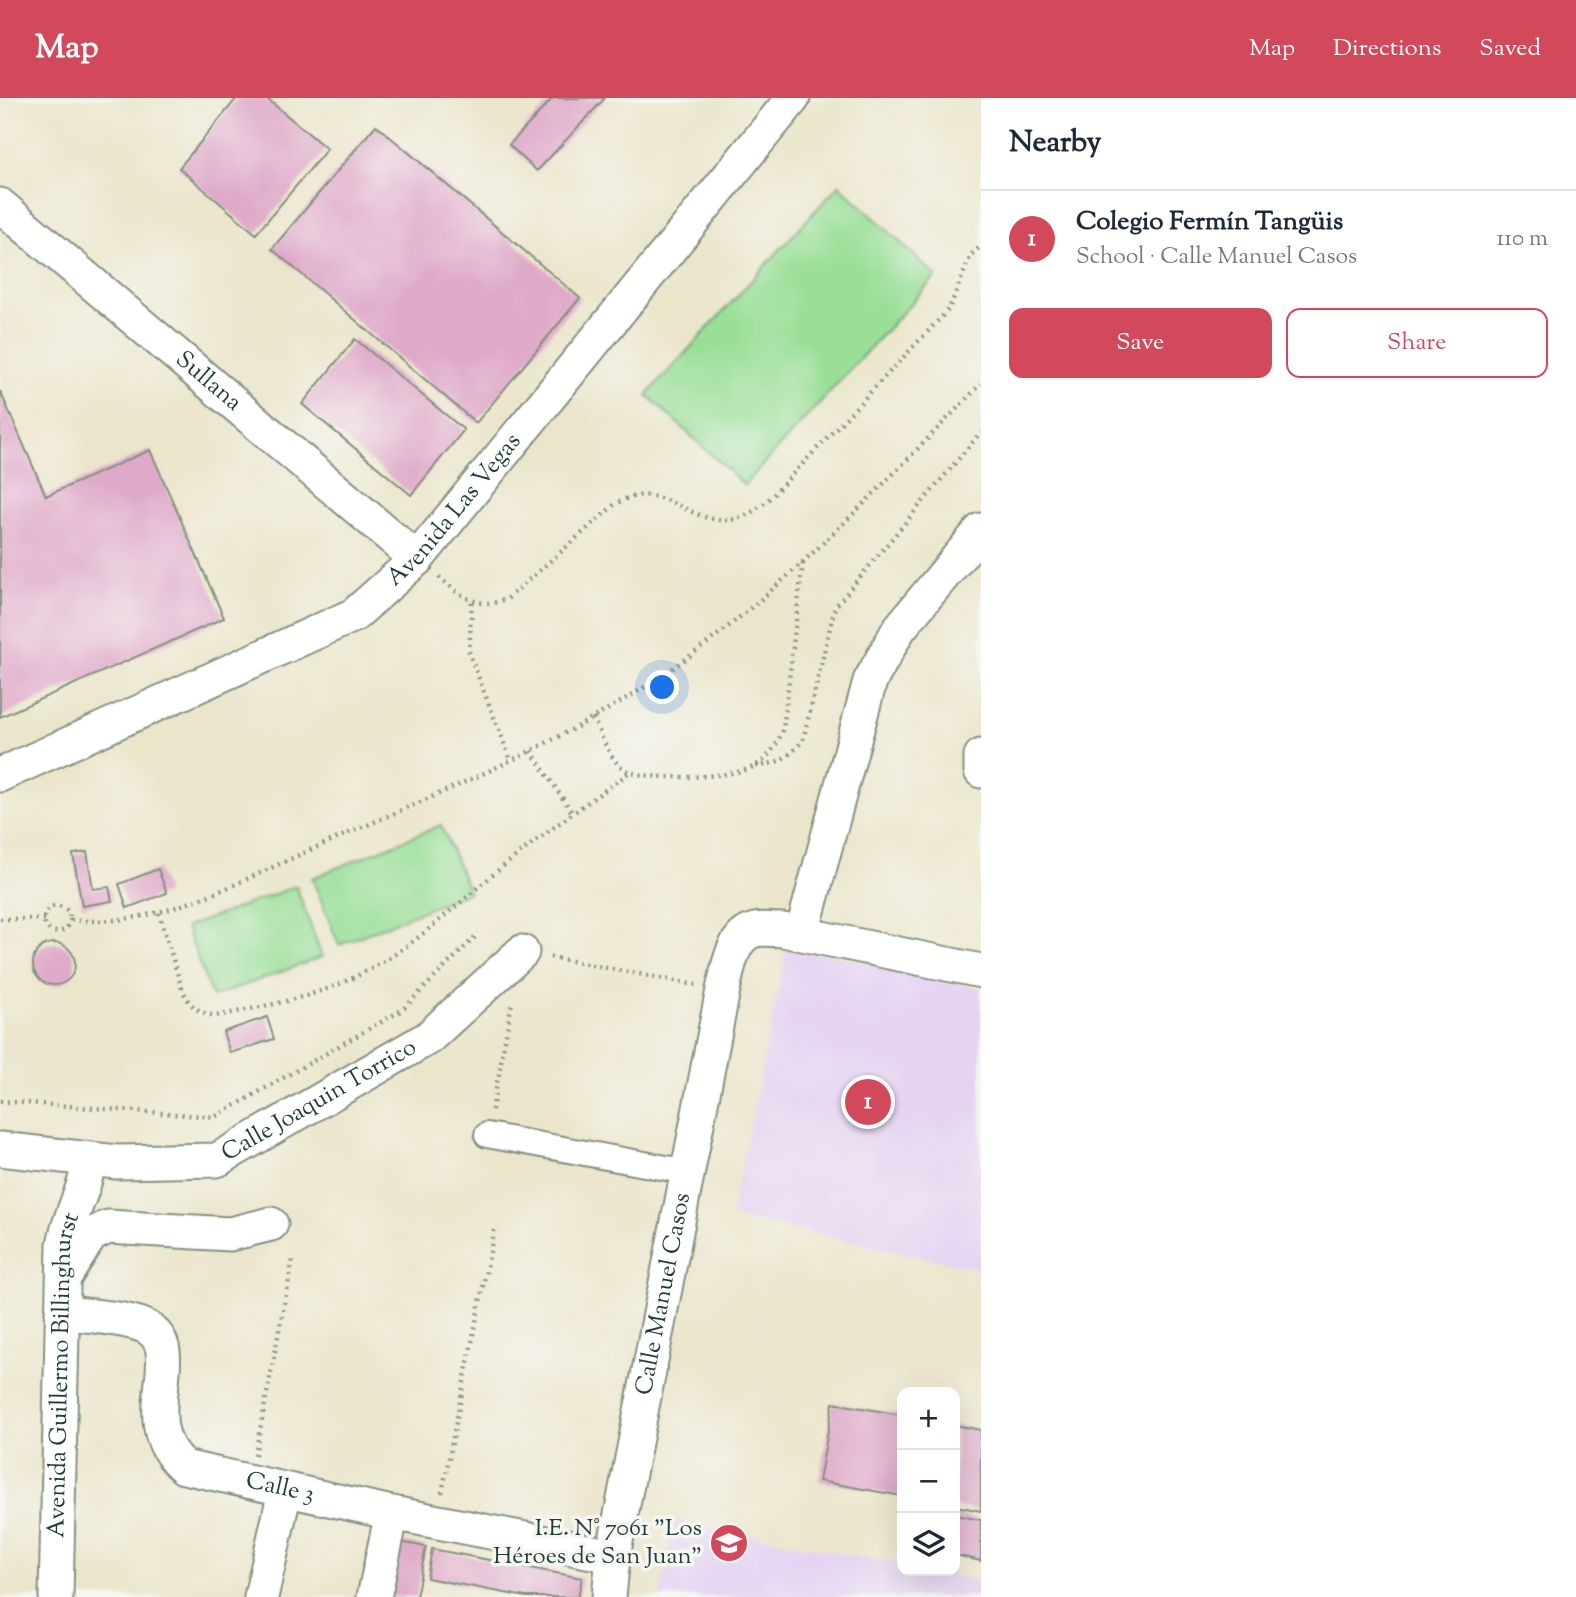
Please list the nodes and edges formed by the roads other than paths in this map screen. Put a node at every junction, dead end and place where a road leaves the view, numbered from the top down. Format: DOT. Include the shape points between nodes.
graph roads {
  1 [pos="793,98"];
  2 [pos="0,205"];
  3 [pos="981,530"];
  4 [pos="417,559"];
  5 [pos="981,756"];
  6 [pos="981,771"];
  7 [pos="0,775"];
  8 [pos="802,933"];
  9 [pos="522,952"];
  10 [pos="981,971"];
  11 [pos="487,1135"];
  12 [pos="0,1149"];
  13 [pos="89,1159"];
  14 [pos="688,1172"];
  15 [pos="271,1224"];
  16 [pos="63,1278"];
  17 [pos="62,1312"];
  18 [pos="285,1491"];
  19 [pos="392,1513"];
  20 [pos="613,1556"];
  21 [pos="56,1597"];
  22 [pos="261,1597"];
  23 [pos="374,1597"];
  24 [pos="609,1597"];
  1 -- 4 [label="street, Avenida Las Vegas"];
  2 -- 4 [label="street, Sullana"];
  3 -- 8 [label="street" via="899,628 870,681"];
  4 -- 7 [label="street, Avenida Las Vegas" via="355,615"];
  5 -- 6 [label="street"];
  8 -- 10 [label="street, Calle Manuel Casos"];
  8 -- 14 [label="street, Calle Manuel Casos" via="755,930 740,938 723,990"];
  9 -- 13 [label="street, Calle Joaquin Torrico" via="428,1038 229,1155 205,1162"];
  11 -- 14 [label="street"];
  12 -- 13 [label="street, Calle Joaquin Torrico"];
  13 -- 16 [label="street, Avenida Guillermo Billinghurst" via="86,1184 67,1226"];
  14 -- 20 [label="street, Calle Manuel Casos"];
  15 -- 16 [label="street" via="230,1234 107,1227 91,1235"];
  16 -- 17 [label="street, Avenida Guillermo Billinghurst"];
  17 -- 18 [label="street, Calle 3" via="130,1323 148,1328 158,1338 164,1350 159,1420 166,1450 184,1467"];
  17 -- 21 [label="street, Avenida Guillermo Billinghurst"];
  18 -- 19 [label="street, Calle 3"];
  18 -- 22 [label="street"];
  19 -- 20 [label="street, Calle 3"];
  19 -- 23 [label="street"];
  20 -- 24 [label="street, Calle Manuel Casos"];
}
